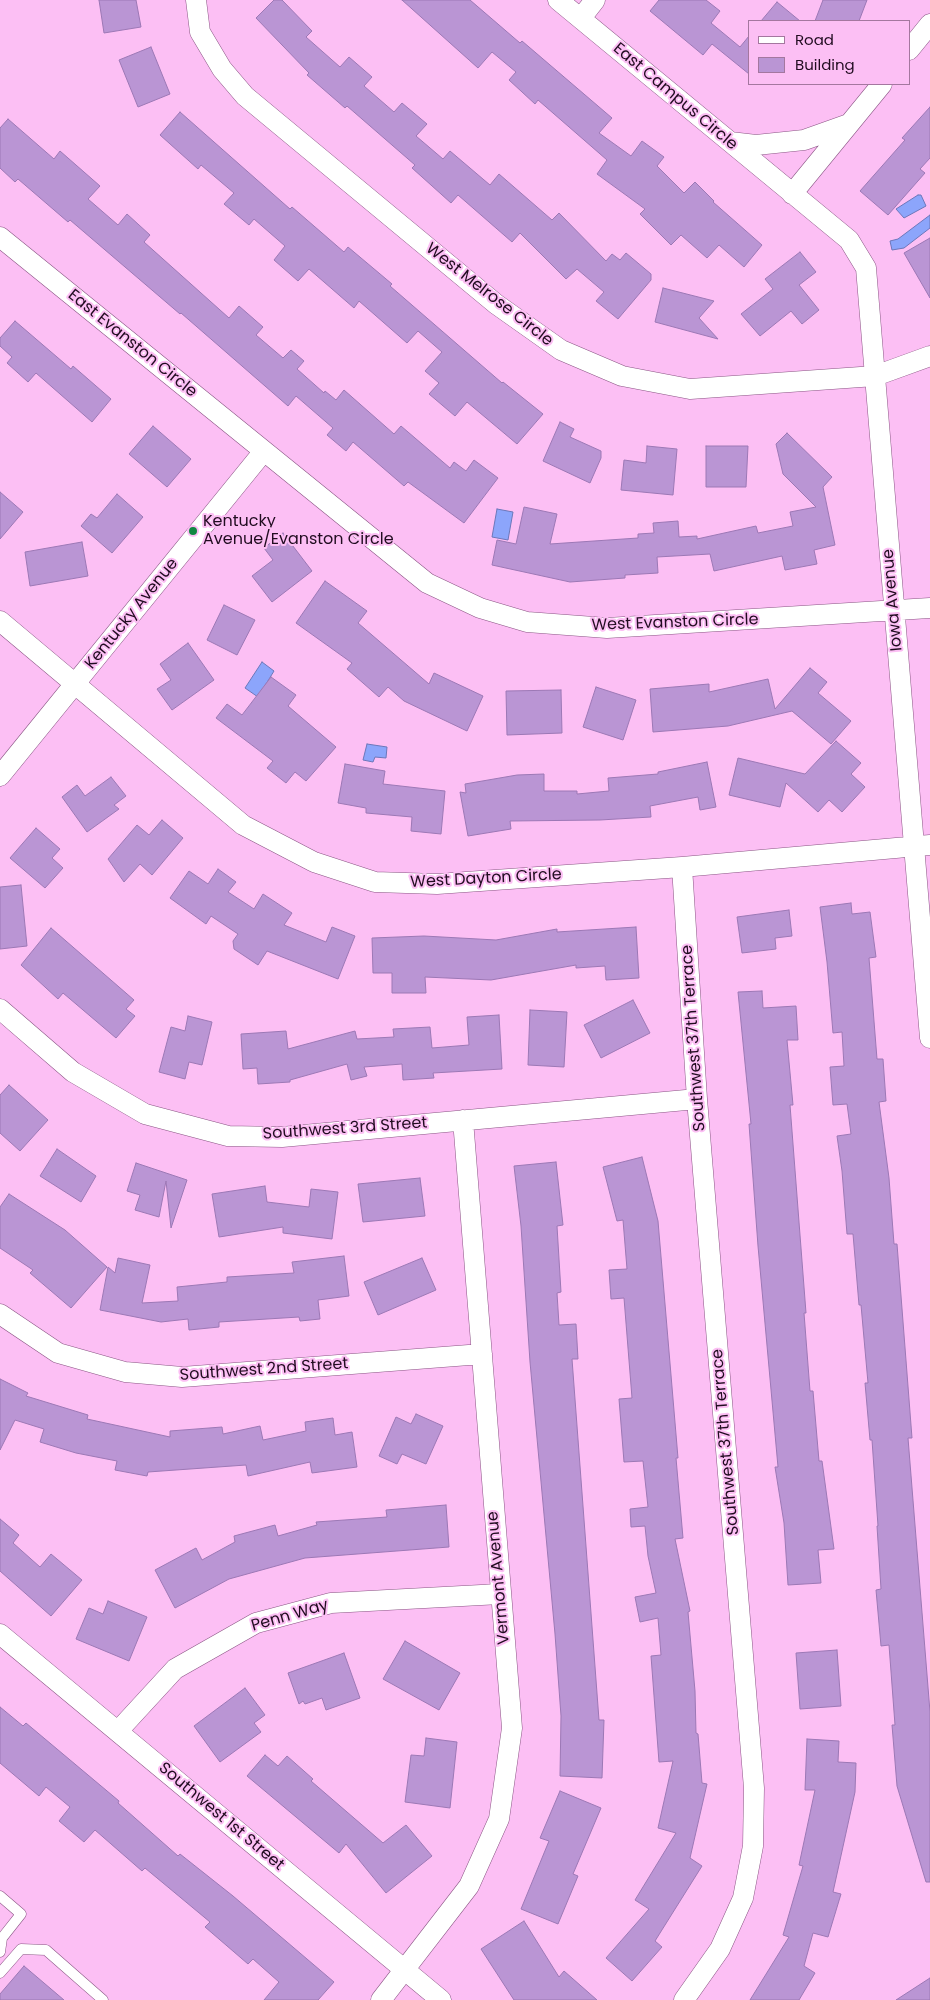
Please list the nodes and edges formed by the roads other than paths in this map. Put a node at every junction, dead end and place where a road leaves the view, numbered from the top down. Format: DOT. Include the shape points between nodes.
graph roads {
  1 [pos="196,0"];
  2 [pos="558,0"];
  3 [pos="595,0"];
  4 [pos="581,18"];
  5 [pos="930,24"];
  6 [pos="910,49"];
  7 [pos="881,85"];
  8 [pos="849,124"];
  9 [pos="730,142"];
  10 [pos="792,194"];
  11 [pos="0,237"];
  12 [pos="930,356"];
  13 [pos="875,376"];
  14 [pos="264,451"];
  15 [pos="930,608"];
  16 [pos="895,612"];
  17 [pos="0,621"];
  18 [pos="76,683"];
  19 [pos="0,776"];
  20 [pos="922,846"];
  21 [pos="682,867"];
  22 [pos="0,1008"];
  23 [pos="930,1038"];
  24 [pos="697,1099"];
  25 [pos="463,1120"];
  26 [pos="0,1314"];
  27 [pos="482,1354"];
  28 [pos="500,1594"];
  29 [pos="0,1634"];
  30 [pos="118,1731"];
  31 [pos="0,1896"];
  32 [pos="0,1952"];
  33 [pos="405,1970"];
  34 [pos="0,1974"];
  35 [pos="103,2000"];
  36 [pos="381,2000"];
  37 [pos="441,2000"];
  38 [pos="684,2000"];
  1 -- 13 [label="street, West Melrose Circle" via="200,32 222,69 245,96 496,304 561,350 622,376 690,389"];
  2 -- 4 [label="street, East Campus Circle"];
  3 -- 4 [label="street"];
  4 -- 9 [label="street, East Campus Circle"];
  5 -- 6 [label="street"];
  7 -- 8 [label="street"];
  8 -- 9 [label="street" via="804,140 756,145"];
  8 -- 10 [label="street"];
  9 -- 10 [label="street, East Campus Circle"];
  10 -- 13 [label="street, Iowa Avenue" via="849,240 866,268"];
  11 -- 14 [label="street, East Evanston Circle"];
  12 -- 13 [label="street, West Melrose Circle"];
  13 -- 16 [label="street, Iowa Avenue"];
  14 -- 16 [label="street, West Evanston Circle" via="427,584 480,608 527,622 606,628"];
  14 -- 18 [label="street, Kentucky Avenue"];
  15 -- 16 [label="street, West Evanston Circle"];
  16 -- 20 [label="street, Iowa Avenue"];
  17 -- 18 [label="street, West Dayton Circle"];
  18 -- 19 [label="street, Kentucky Avenue"];
  18 -- 21 [label="street, West Dayton Circle" via="243,825 314,862 375,882 437,884"];
  20 -- 21 [label="street, West Dayton Circle"];
  20 -- 23 [label="street, Iowa Avenue"];
  21 -- 24 [label="street, Southwest 37th Terrace"];
  22 -- 25 [label="street, Southwest 3rd Street" via="73,1072 145,1114 228,1136 282,1137"];
  24 -- 25 [label="street, Southwest 3rd Street"];
  24 -- 38 [label="street, Southwest 37th Terrace" via="754,1788 752,1846 743,1898 720,1948"];
  25 -- 27 [label="street, Vermont Avenue"];
  26 -- 27 [label="street, Southwest 2nd Street" via="58,1353 125,1372 182,1377"];
  27 -- 28 [label="street, Vermont Avenue"];
  28 -- 30 [label="street, Penn Way" via="331,1603 256,1622 175,1669"];
  28 -- 33 [label="street, Vermont Avenue" via="512,1728 500,1819 469,1886"];
  29 -- 30 [label="street, Southwest 1st Street"];
  30 -- 33 [label="street, Southwest 1st Street"];
  31 -- 32 [label="lane" via="21,1914 2,1938"];
  33 -- 36 [label="street, Vermont Avenue"];
  33 -- 37 [label="street, Southwest 1st Street"];
  34 -- 35 [label="lane" via="21,1949 46,1950"];
}
